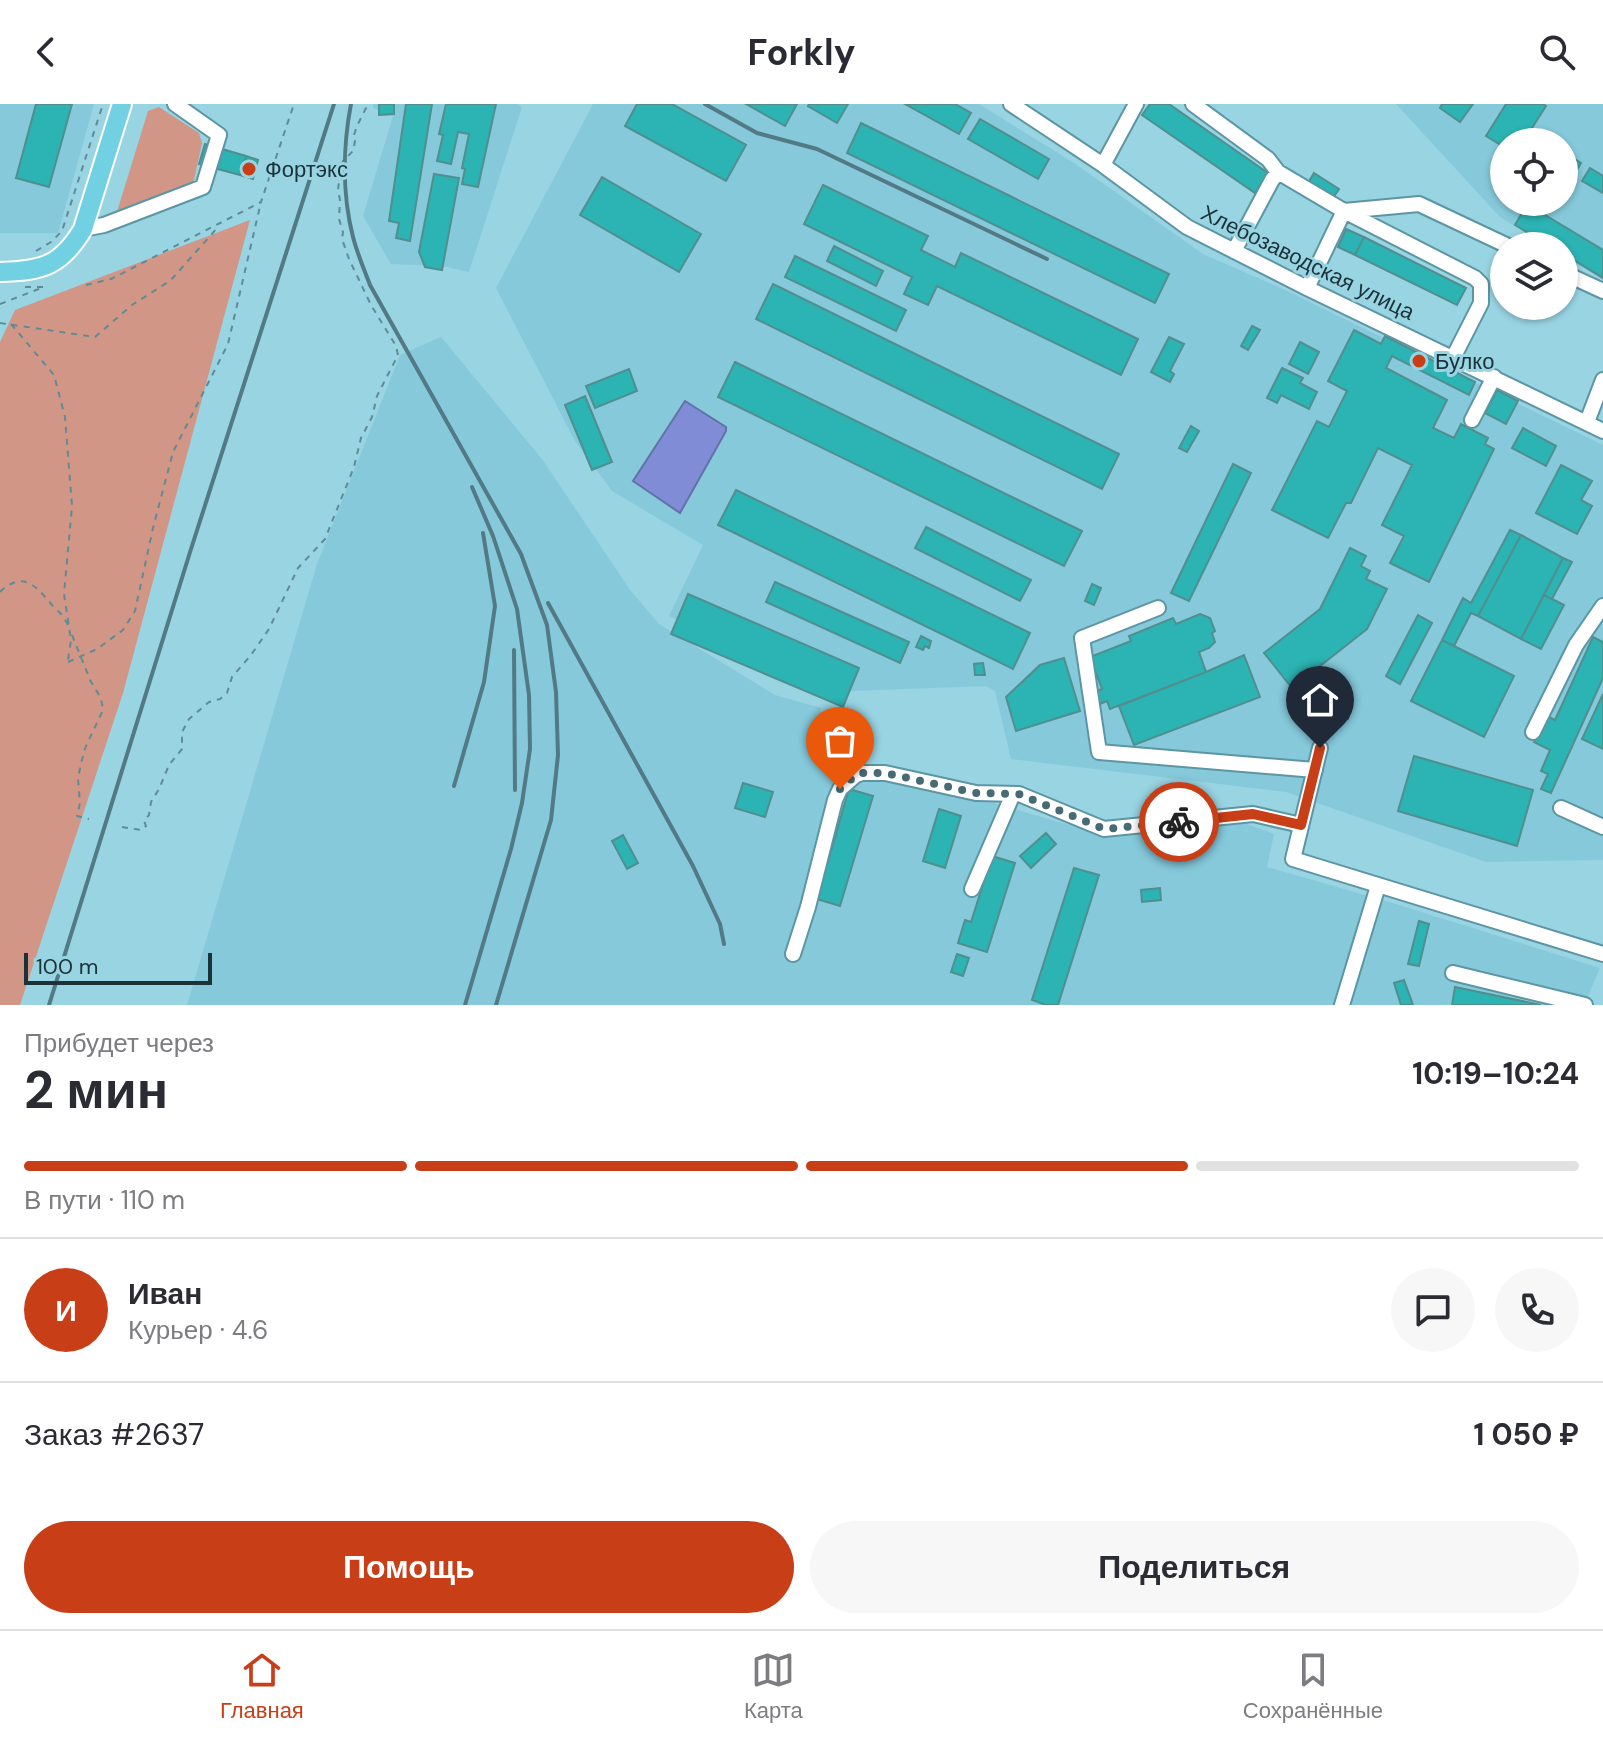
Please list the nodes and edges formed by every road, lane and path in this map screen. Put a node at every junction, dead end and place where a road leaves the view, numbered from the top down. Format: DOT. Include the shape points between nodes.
graph roads {
  1 [pos="103,104"];
  2 [pos="122,104"];
  3 [pos="175,104"];
  4 [pos="294,104"];
  5 [pos="368,104"];
  6 [pos="1011,104"];
  7 [pos="1136,104"];
  8 [pos="1193,104"];
  9 [pos="1103,165"];
  10 [pos="1278,172"];
  11 [pos="261,202"];
  12 [pos="1344,211"];
  13 [pos="220,224"];
  14 [pos="83,229"];
  15 [pos="1490,238"];
  16 [pos="1234,251"];
  17 [pos="26,256"];
  18 [pos="0,272"];
  19 [pos="1578,279"];
  20 [pos="86,285"];
  21 [pos="44,287"];
  22 [pos="1307,288"];
  23 [pos="1603,291"];
  24 [pos="0,304"];
  25 [pos="0,323"];
  26 [pos="11,324"];
  27 [pos="1453,358"];
  28 [pos="1494,377"];
  29 [pos="1603,380"];
  30 [pos="1472,420"];
  31 [pos="1587,422"];
  32 [pos="1603,431"];
  33 [pos="0,592"];
  34 [pos="1603,606"];
  35 [pos="1158,608"];
  36 [pos="70,630"];
  37 [pos="80,657"];
  38 [pos="1533,732"];
  39 [pos="1320,748"];
  40 [pos="1315,770"];
  41 [pos="1013,794"];
  42 [pos="1561,808"];
  43 [pos="89,819"];
  44 [pos="1301,825"];
  45 [pos="122,827"];
  46 [pos="1603,827"];
  47 [pos="1378,886"];
  48 [pos="972,889"];
  49 [pos="793,954"];
  50 [pos="1603,954"];
  51 [pos="1453,973"];
  52 [pos="1342,1005"];
  53 [pos="1585,1005"];
  1 -- 17 [label="path" via="62,231"];
  2 -- 14 [label="main road"];
  3 -- 14 [label="street" via="219,135 203,187"];
  4 -- 11 [label="path"];
  5 -- 45 [label="path" via="353,151 343,161 339,219 349,259 398,355 377,396 325,539 298,568 269,629 232,677 227,693 189,719 182,749 151,802 146,826"];
  6 -- 9 [label="street, Хлебозаводская улица"];
  7 -- 9 [label="street"];
  8 -- 10 [label="street"];
  9 -- 16 [label="street, Хлебозаводская улица" via="1187,227"];
  10 -- 12 [label="street"];
  10 -- 16 [label="street"];
  11 -- 13 [label="path"];
  11 -- 37 [label="path" via="228,344 173,452 135,611 123,630"];
  12 -- 15 [label="street" via="1419,204"];
  12 -- 22 [label="street"];
  12 -- 27 [label="street" via="1481,284 1481,303"];
  13 -- 20 [label="path" via="111,279"];
  13 -- 26 [label="path" via="171,280 95,337"];
  14 -- 18 [label="main road" via="59,258 41,268"];
  16 -- 22 [label="street, Хлебозаводская улица"];
  19 -- 23 [label="street"];
  21 -- 24 [label="path"];
  22 -- 27 [label="street, Хлебозаводская улица"];
  25 -- 26 [label="path"];
  26 -- 36 [label="path" via="54,375 65,417 72,506 64,594"];
  27 -- 28 [label="street, Хлебозаводская улица"];
  28 -- 30 [label="street"];
  28 -- 31 [label="street, Хлебозаводская улица"];
  29 -- 31 [label="street"];
  31 -- 32 [label="street, Хлебозаводская улица"];
  33 -- 36 [label="path" via="21,581 34,584"];
  34 -- 38 [label="street" via="1576,645"];
  35 -- 40 [label="street" via="1082,638 1099,752"];
  36 -- 37 [label="path"];
  36 -- 37 [label="path" via="68,662"];
  37 -- 43 [label="path" via="103,704 78,779 77,816"];
  39 -- 40 [label="street"];
  40 -- 44 [label="street"];
  41 -- 44 [label="street" via="1104,829 1253,814"];
  41 -- 48 [label="street"];
  41 -- 49 [label="street" via="976,793 885,773 856,775 835,800"];
  42 -- 46 [label="street"];
  44 -- 47 [label="street" via="1293,859"];
  47 -- 50 [label="street"];
  47 -- 52 [label="street"];
  51 -- 53 [label="street"];
}
